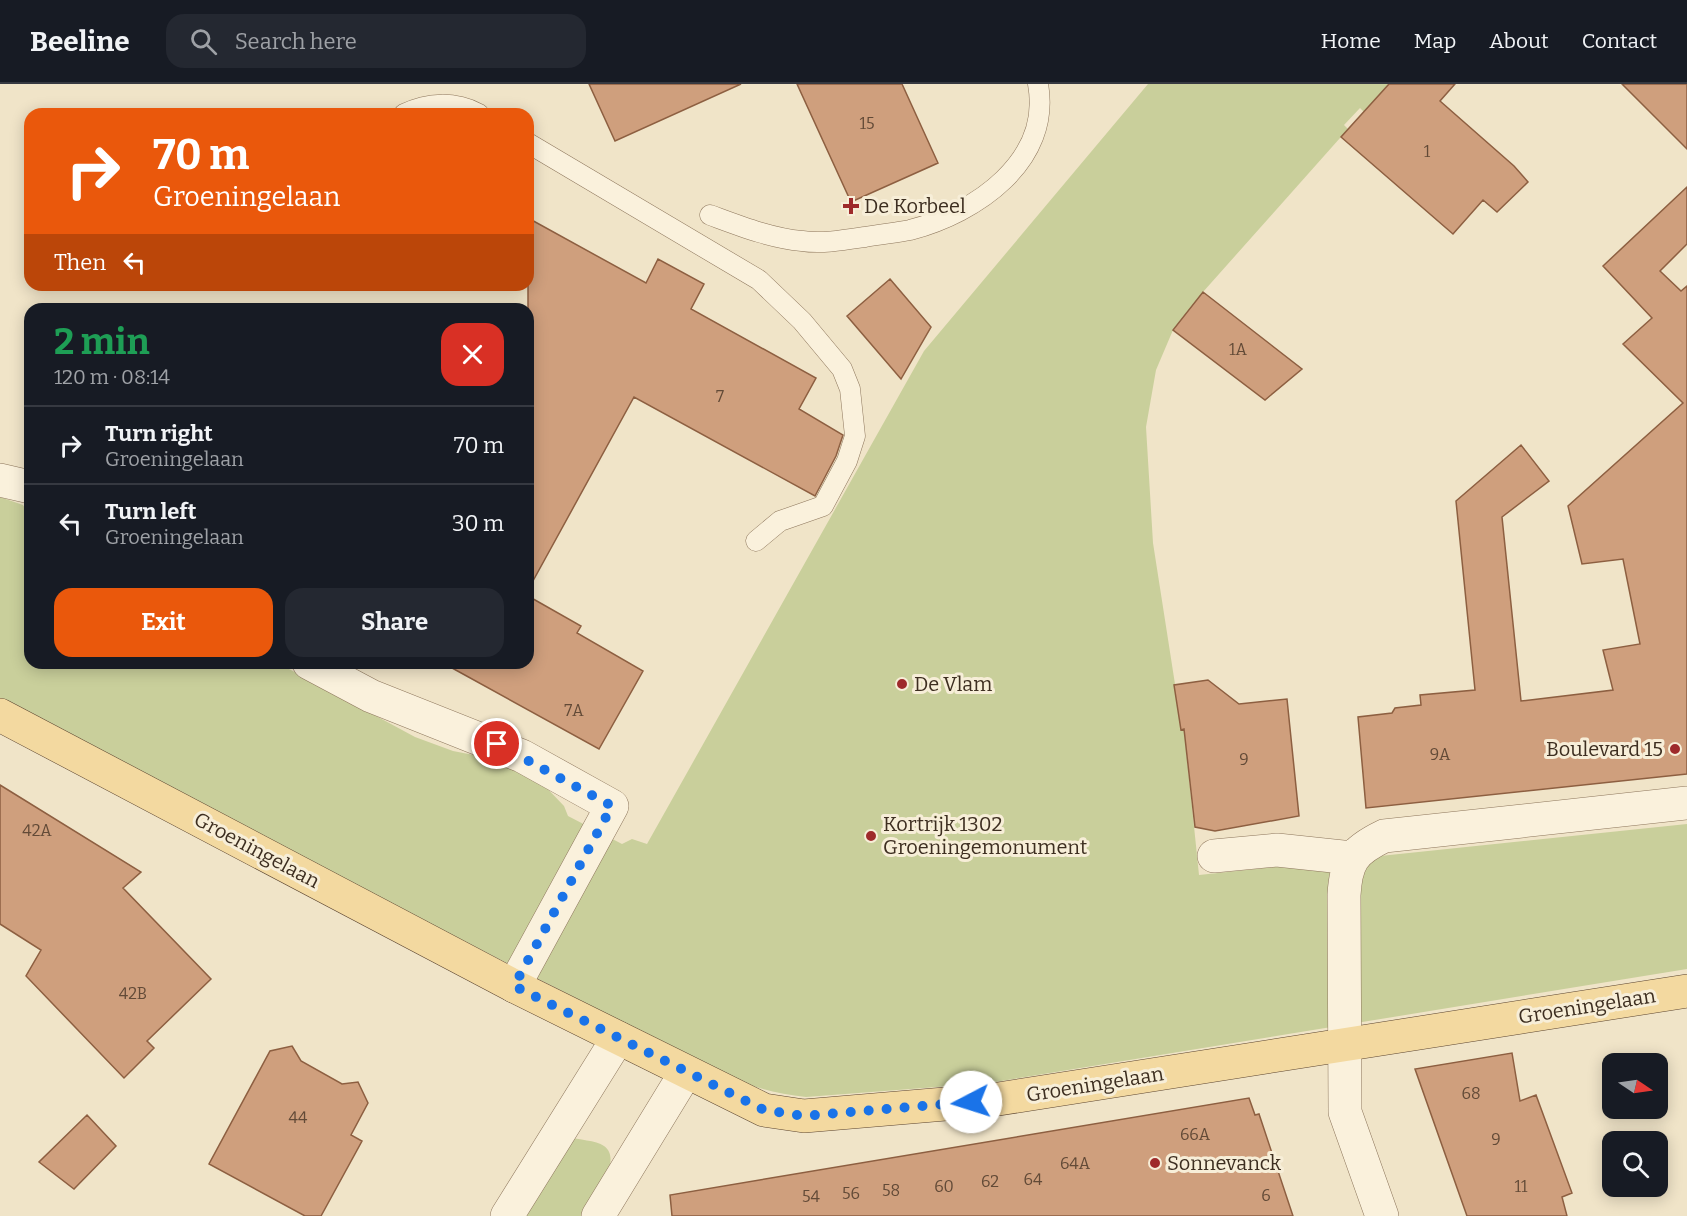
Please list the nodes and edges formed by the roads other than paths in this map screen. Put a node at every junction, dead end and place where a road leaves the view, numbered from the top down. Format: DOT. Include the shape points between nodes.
graph roads {
  1 [pos="1038,84"];
  2 [pos="420,108"];
  3 [pos="463,108"];
  4 [pos="534,147"];
  5 [pos="710,215"];
  6 [pos="0,480"];
  7 [pos="24,486"];
  8 [pos="756,541"];
  9 [pos="320,669"];
  10 [pos="0,715"];
  11 [pos="1687,803"];
  12 [pos="1214,856"];
  13 [pos="1352,858"];
  14 [pos="514,986"];
  15 [pos="1687,991"];
  16 [pos="618,1038"];
  17 [pos="1345,1045"];
  18 [pos="686,1072"];
  19 [pos="507,1216"];
  20 [pos="598,1216"];
  21 [pos="1382,1216"];
  1 -- 5 [label="lane" via="1035,133 1017,168 992,192 954,213 911,230 803,242 752,231"];
  2 -- 3 [label="lane" via="438,104"];
  4 -- 8 [label="lane" via="759,280 802,321 842,369 855,413 855,436 847,461 823,506 780,521"];
  6 -- 7 [label="street"];
  9 -- 14 [label="street" via="371,696 522,756 612,806"];
  10 -- 14 [label="main road, Groeningelaan"];
  11 -- 13 [label="street" via="1384,836 1360,848"];
  12 -- 13 [label="street" via="1277,850"];
  13 -- 17 [label="street" via="1344,896"];
  14 -- 16 [label="main road, Groeningelaan"];
  15 -- 17 [label="main road, Groeningelaan"];
  16 -- 18 [label="main road, Groeningelaan"];
  16 -- 19 [label="street"];
  17 -- 18 [label="main road, Groeningelaan" via="993,1100 804,1116 764,1110"];
  17 -- 21 [label="street" via="1345,1112"];
  18 -- 20 [label="street"];
}
